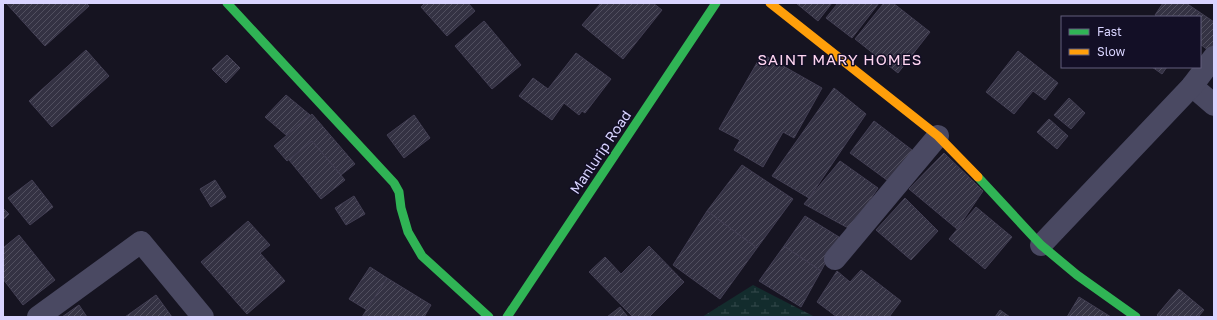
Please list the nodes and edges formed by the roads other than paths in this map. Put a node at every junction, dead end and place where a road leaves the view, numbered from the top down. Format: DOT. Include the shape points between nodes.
graph roads {
  1 [pos="227,3"];
  2 [pos="716,3"];
  3 [pos="770,3"];
  4 [pos="1214,57"];
  5 [pos="1192,86"];
  6 [pos="1214,105"];
  7 [pos="938,136"];
  8 [pos="1041,245"];
  9 [pos="835,259"];
  10 [pos="38,317"];
  11 [pos="203,317"];
  12 [pos="489,317"];
  13 [pos="507,317"];
  14 [pos="1136,317"];
  1 -- 12 [label="street" via="394,183 399,192 408,232 422,256"];
  2 -- 13 [label="street, Manlurip Road"];
  3 -- 7 [label="street"];
  4 -- 5 [label="street"];
  5 -- 6 [label="street"];
  5 -- 8 [label="street"];
  7 -- 8 [label="street"];
  7 -- 9 [label="street"];
  8 -- 14 [label="street" via="1077,275"];
  10 -- 11 [label="street" via="141,242"];
}
